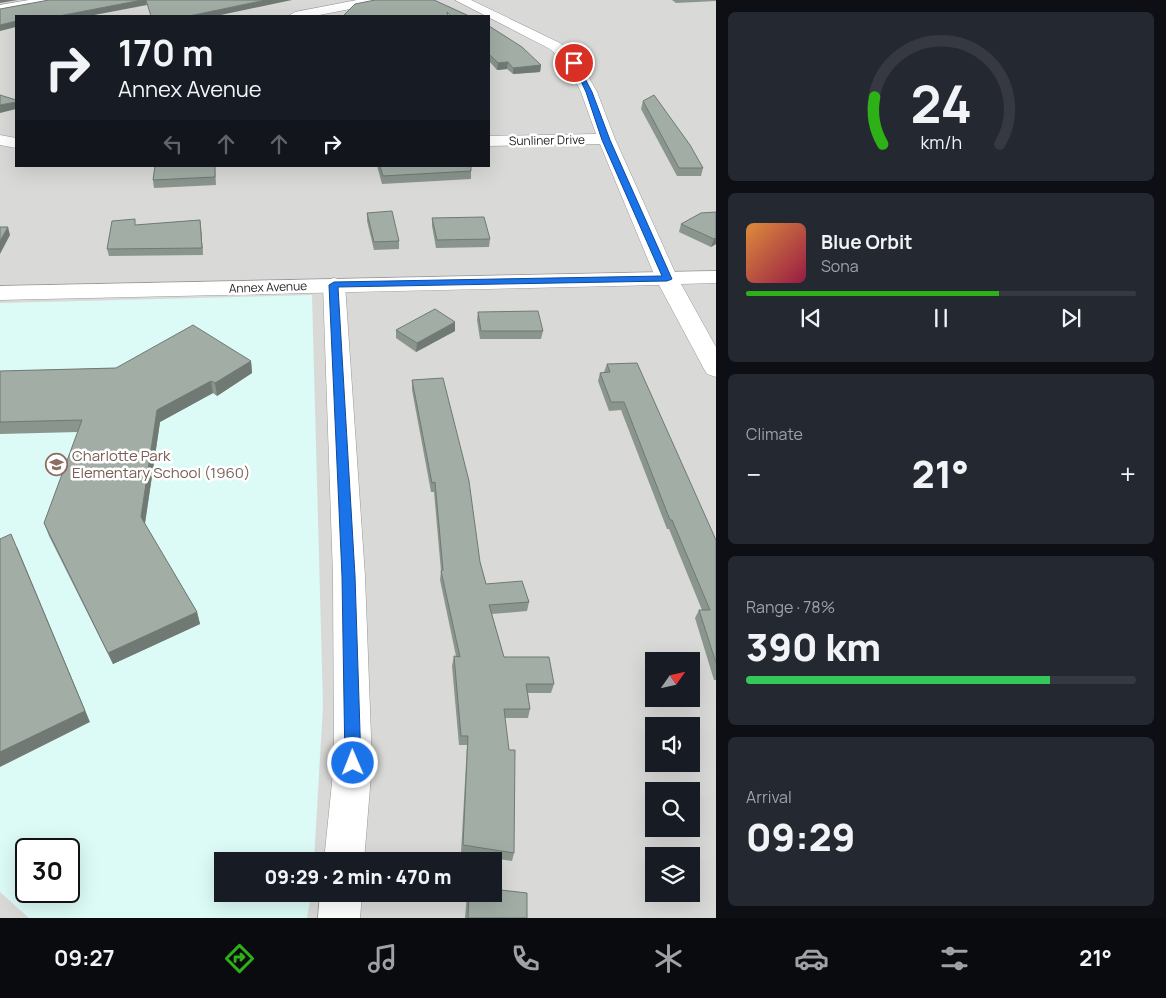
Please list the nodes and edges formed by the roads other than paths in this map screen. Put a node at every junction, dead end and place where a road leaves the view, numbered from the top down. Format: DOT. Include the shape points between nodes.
graph roads {
  1 [pos="50,0"];
  2 [pos="376,0"];
  3 [pos="461,0"];
  4 [pos="0,8"];
  5 [pos="300,15"];
  6 [pos="0,140"];
  7 [pos="606,140"];
  8 [pos="490,141"];
  9 [pos="15,142"];
  10 [pos="716,277"];
  11 [pos="667,279"];
  12 [pos="334,285"];
  13 [pos="0,293"];
  14 [pos="716,369"];
  15 [pos="345,852"];
  16 [pos="341,902"];
  17 [pos="339,918"];
  1 -- 4 [label="street"];
  2 -- 5 [label="street"];
  3 -- 7 [label="street" via="555,46 574,63 589,92"];
  6 -- 9 [label="street"];
  7 -- 8 [label="street, Sunliner Drive"];
  7 -- 11 [label="street"];
  10 -- 11 [label="street, Annex Avenue"];
  11 -- 12 [label="street, Annex Avenue"];
  11 -- 14 [label="street"];
  12 -- 13 [label="street, Annex Avenue"];
  12 -- 15 [label="street" via="349,576 353,763"];
  16 -- 17 [label="street"];
}
